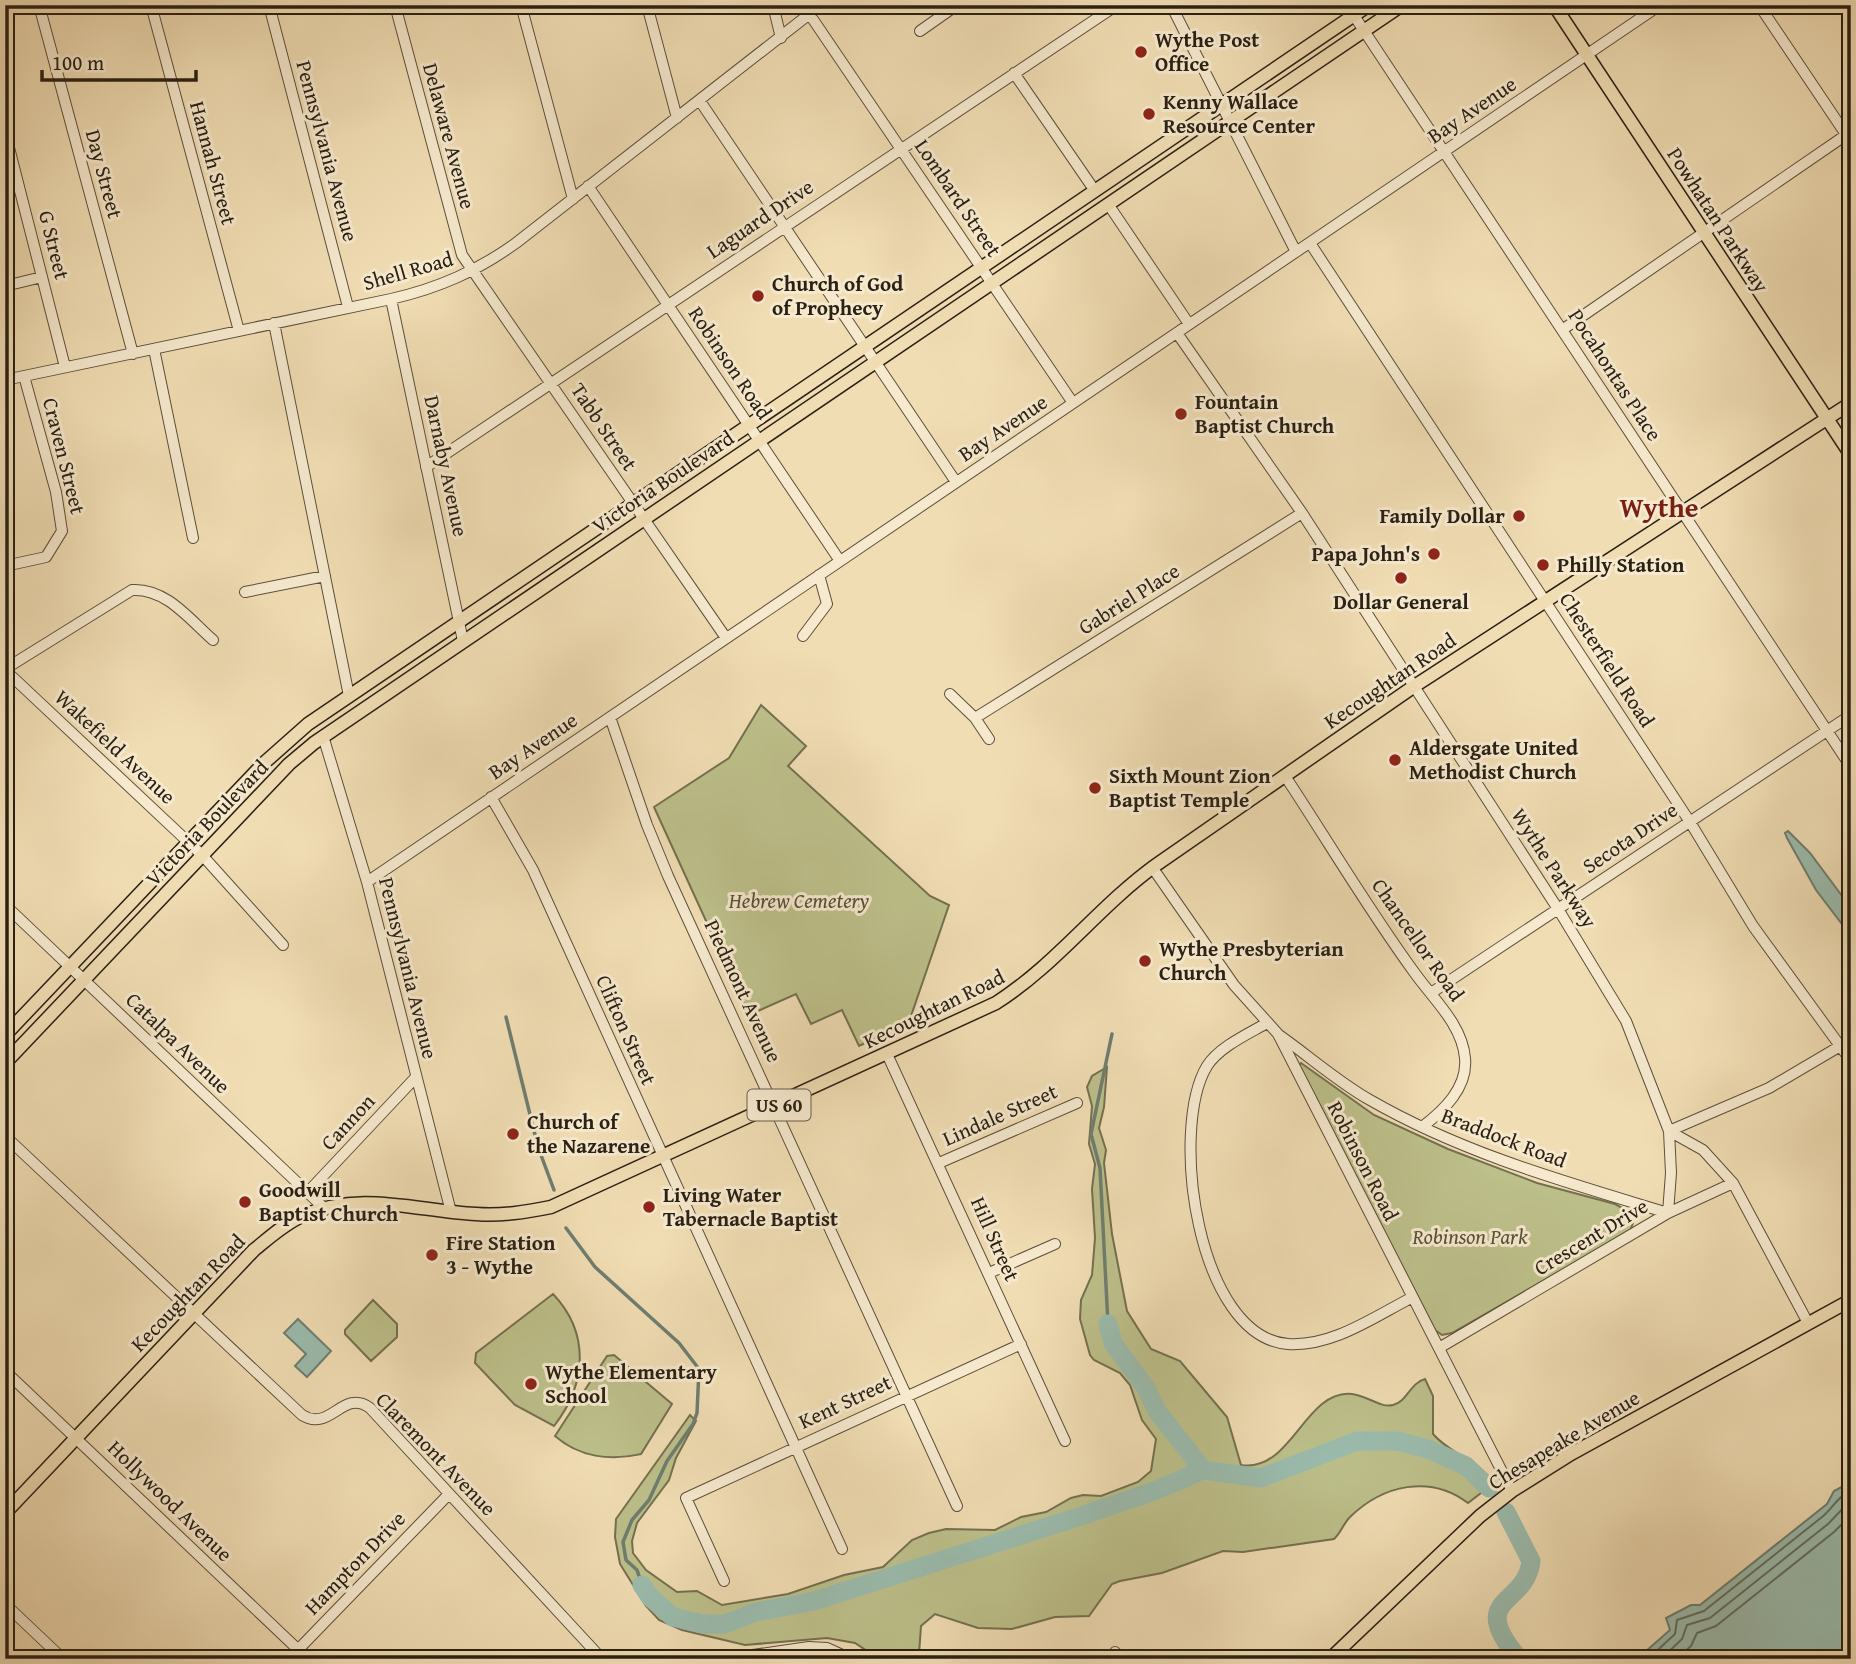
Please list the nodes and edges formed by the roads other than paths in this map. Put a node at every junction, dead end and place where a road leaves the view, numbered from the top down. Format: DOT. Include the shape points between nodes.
graph roads {
  1 [pos="40,5"];
  2 [pos="151,5"];
  3 [pos="269,5"];
  4 [pos="395,5"];
  5 [pos="521,5"];
  6 [pos="647,5"];
  7 [pos="773,5"];
  8 [pos="821,5"];
  9 [pos="957,5"];
  10 [pos="1117,5"];
  11 [pos="1171,5"];
  12 [pos="1368,5"];
  13 [pos="1402,5"];
  14 [pos="1554,5"];
  15 [pos="1660,5"];
  16 [pos="1759,5"];
  17 [pos="1350,10"];
  18 [pos="810,15"];
  19 [pos="920,31"];
  20 [pos="1364,31"];
  21 [pos="781,38"];
  22 [pos="1587,55"];
  23 [pos="1014,73"];
  24 [pos="700,101"];
  25 [pos="1222,104"];
  26 [pos="677,118"];
  27 [pos="1231,121"];
  28 [pos="5,132"];
  29 [pos="1848,138"];
  30 [pos="901,147"];
  31 [pos="1445,151"];
  32 [pos="588,186"];
  33 [pos="1095,191"];
  34 [pos="573,199"];
  35 [pos="1108,204"];
  36 [pos="785,224"];
  37 [pos="1704,232"];
  38 [pos="1310,243"];
  39 [pos="1296,252"];
  40 [pos="982,267"];
  41 [pos="475,271"];
  42 [pos="42,277"];
  43 [pos="992,283"];
  44 [pos="5,286"];
  45 [pos="391,299"];
  46 [pos="668,305"];
  47 [pos="348,307"];
  48 [pos="274,323"];
  49 [pos="1189,324"];
  50 [pos="1562,330"];
  51 [pos="239,331"];
  52 [pos="1177,332"];
  53 [pos="866,346"];
  54 [pos="155,349"];
  55 [pos="133,354"];
  56 [pos="876,362"];
  57 [pos="65,367"];
  58 [pos="24,376"];
  59 [pos="5,380"];
  60 [pos="550,382"];
  61 [pos="1073,403"];
  62 [pos="1851,403"];
  63 [pos="1827,419"];
  64 [pos="749,424"];
  65 [pos="760,440"];
  66 [pos="1851,455"];
  67 [pos="426,467"];
  68 [pos="956,482"];
  69 [pos="633,503"];
  70 [pos="1681,510"];
  71 [pos="1302,513"];
  72 [pos="643,519"];
  73 [pos="193,538"];
  74 [pos="840,561"];
  75 [pos="5,566"];
  76 [pos="819,575"];
  77 [pos="325,576"];
  78 [pos="245,592"];
  79 [pos="1546,601"];
  80 [pos="458,622"];
  81 [pos="803,636"];
  82 [pos="726,638"];
  83 [pos="213,640"];
  84 [pos="463,641"];
  85 [pos="5,669"];
  86 [pos="1413,687"];
  87 [pos="950,694"];
  88 [pos="349,695"];
  89 [pos="1851,715"];
  90 [pos="610,717"];
  91 [pos="975,718"];
  92 [pos="1827,731"];
  93 [pos="323,736"];
  94 [pos="989,739"];
  95 [pos="1851,767"];
  96 [pos="1285,776"];
  97 [pos="491,797"];
  98 [pos="1690,822"];
  99 [pos="189,842"];
  100 [pos="202,855"];
  101 [pos="1152,867"];
  102 [pos="366,882"];
  103 [pos="5,905"];
  104 [pos="1558,909"];
  105 [pos="283,945"];
  106 [pos="71,967"];
  107 [pos="84,979"];
  108 [pos="1431,993"];
  109 [pos="1267,1023"];
  110 [pos="1278,1034"];
  111 [pos="5,1035"];
  112 [pos="1842,1045"];
  113 [pos="887,1054"];
  114 [pos="1851,1061"];
  115 [pos="5,1063"];
  116 [pos="416,1077"];
  117 [pos="1077,1103"];
  118 [pos="776,1107"];
  119 [pos="1422,1127"];
  120 [pos="1669,1131"];
  121 [pos="5,1136"];
  122 [pos="662,1159"];
  123 [pos="939,1163"];
  124 [pos="1733,1183"];
  125 [pos="307,1193"];
  126 [pos="324,1208"];
  127 [pos="451,1212"];
  128 [pos="1668,1213"];
  129 [pos="1055,1244"];
  130 [pos="989,1273"];
  131 [pos="1411,1298"];
  132 [pos="1851,1300"];
  133 [pos="193,1315"];
  134 [pos="1808,1323"];
  135 [pos="1021,1344"];
  136 [pos="1439,1348"];
  137 [pos="5,1371"];
  138 [pos="905,1396"];
  139 [pos="76,1438"];
  140 [pos="1065,1441"];
  141 [pos="794,1447"];
  142 [pos="1512,1490"];
  143 [pos="449,1494"];
  144 [pos="957,1506"];
  145 [pos="5,1513"];
  146 [pos="842,1549"];
  147 [pos="724,1581"];
  148 [pos="5,1604"];
  149 [pos="298,1649"];
  150 [pos="63,1659"];
  151 [pos="289,1659"];
  152 [pos="308,1659"];
  153 [pos="602,1659"];
  154 [pos="725,1659"];
  155 [pos="851,1659"];
  156 [pos="1330,1659"];
  1 -- 55 [label="street, Day Street"];
  2 -- 51 [label="street, Hannah Street"];
  3 -- 47 [label="street, Pennsylvania Avenue"];
  4 -- 41 [label="street, Delaware Avenue" via="457,243"];
  5 -- 34 [label="street"];
  6 -- 26 [label="street"];
  7 -- 21 [label="street"];
  8 -- 18 [label="street, Shell Road"];
  9 -- 19 [label="street"];
  10 -- 23 [label="street, Laguard Drive"];
  11 -- 25 [label="street"];
  12 -- 17 [label="main road, Victoria Boulevard"];
  13 -- 20 [label="main road, Victoria Boulevard"];
  14 -- 22 [label="main road, Powhatan Parkway"];
  15 -- 22 [label="street, Bay Avenue"];
  16 -- 29 [label="street"];
  17 -- 20 [label="street, Pocahontas Place"];
  17 -- 25 [label="main road, Victoria Boulevard"];
  18 -- 21 [label="street, Shell Road"];
  18 -- 30 [label="street, Lombard Street"];
  20 -- 27 [label="main road, Victoria Boulevard"];
  20 -- 31 [label="street, Pocahontas Place"];
  21 -- 24 [label="street, Shell Road"];
  22 -- 31 [label="street, Bay Avenue"];
  22 -- 37 [label="main road, Powhatan Parkway"];
  23 -- 30 [label="street, Laguard Drive"];
  23 -- 33 [label="street"];
  24 -- 26 [label="street, Shell Road"];
  24 -- 36 [label="street"];
  25 -- 27 [label="street"];
  25 -- 33 [label="main road, Victoria Boulevard"];
  26 -- 32 [label="street, Shell Road"];
  27 -- 35 [label="main road, Victoria Boulevard"];
  27 -- 39 [label="street"];
  28 -- 42 [label="street, G Street"];
  29 -- 37 [label="street"];
  30 -- 36 [label="street, Laguard Drive"];
  30 -- 40 [label="street, Lombard Street"];
  31 -- 38 [label="street, Bay Avenue"];
  31 -- 50 [label="street, Pocahontas Place"];
  32 -- 34 [label="street, Shell Road"];
  32 -- 46 [label="street, Robinson Road"];
  33 -- 40 [label="main road, Victoria Boulevard"];
  34 -- 41 [label="street, Shell Road"];
  35 -- 43 [label="main road, Victoria Boulevard"];
  35 -- 49 [label="street"];
  36 -- 46 [label="street, Laguard Drive"];
  36 -- 53 [label="street"];
  37 -- 50 [label="street"];
  37 -- 63 [label="main road, Powhatan Parkway"];
  38 -- 39 [label="street, Bay Avenue"];
  38 -- 79 [label="street, Chesterfield Road"];
  39 -- 49 [label="street, Bay Avenue"];
  40 -- 43 [label="street, Lombard Street"];
  40 -- 53 [label="main road, Victoria Boulevard"];
  41 -- 45 [label="street, Shell Road" via="436,288"];
  41 -- 60 [label="street, Tabb Street"];
  42 -- 44 [label="street"];
  42 -- 57 [label="street, G Street"];
  43 -- 56 [label="main road, Victoria Boulevard"];
  43 -- 61 [label="street, Lombard Street"];
  45 -- 47 [label="street, Shell Road"];
  45 -- 67 [label="street, Darnaby Avenue"];
  46 -- 60 [label="street, Laguard Drive"];
  46 -- 64 [label="street, Robinson Road"];
  47 -- 48 [label="street, Shell Road"];
  48 -- 51 [label="street, Shell Road"];
  48 -- 77 [label="street"];
  49 -- 52 [label="street, Bay Avenue"];
  50 -- 70 [label="street, Pocahontas Place"];
  51 -- 54 [label="street, Shell Road"];
  52 -- 61 [label="street, Bay Avenue"];
  52 -- 71 [label="street, Wythe Parkway"];
  53 -- 56 [label="street"];
  53 -- 64 [label="main road, Victoria Boulevard"];
  54 -- 55 [label="street, Shell Road"];
  54 -- 73 [label="street"];
  55 -- 57 [label="street, Shell Road"];
  56 -- 65 [label="main road, Victoria Boulevard"];
  56 -- 68 [label="street"];
  57 -- 58 [label="street, Shell Road"];
  58 -- 59 [label="street, Shell Road"];
  58 -- 75 [label="street, Craven Street" via="62,531 46,557"];
  60 -- 67 [label="street, Laguard Drive"];
  60 -- 69 [label="street, Tabb Street"];
  61 -- 68 [label="street, Bay Avenue"];
  62 -- 63 [label="main road, Kecoughtan Road / US 60"];
  63 -- 66 [label="main road, Powhatan Parkway"];
  63 -- 70 [label="main road, Kecoughtan Road / US 60"];
  64 -- 65 [label="street, Robinson Road"];
  64 -- 69 [label="main road, Victoria Boulevard"];
  65 -- 72 [label="main road, Victoria Boulevard"];
  65 -- 74 [label="street, Robinson Road"];
  67 -- 80 [label="street, Darnaby Avenue"];
  68 -- 74 [label="street, Bay Avenue"];
  69 -- 72 [label="street, Tabb Street"];
  69 -- 80 [label="main road, Victoria Boulevard"];
  70 -- 79 [label="main road, Kecoughtan Road / US 60"];
  70 -- 92 [label="street, Pocahontas Place"];
  71 -- 86 [label="street, Wythe Parkway"];
  71 -- 91 [label="street, Gabriel Place"];
  72 -- 82 [label="street, Tabb Street"];
  72 -- 84 [label="main road, Victoria Boulevard"];
  74 -- 76 [label="street, Bay Avenue"];
  76 -- 81 [label="street" via="827,604"];
  76 -- 82 [label="street, Bay Avenue"];
  77 -- 78 [label="street"];
  77 -- 88 [label="street"];
  79 -- 86 [label="main road, Kecoughtan Road / US 60"];
  79 -- 98 [label="street, Chesterfield Road"];
  80 -- 84 [label="street, Darnaby Avenue"];
  80 -- 88 [label="main road, Victoria Boulevard"];
  82 -- 90 [label="street, Bay Avenue"];
  83 -- 85 [label="street" via="161,594 132,590"];
  84 -- 93 [label="main road, Victoria Boulevard"];
  85 -- 99 [label="street, Wakefield Avenue"];
  86 -- 96 [label="main road, Kecoughtan Road / US 60"];
  86 -- 104 [label="street, Wythe Parkway"];
  87 -- 91 [label="street"];
  88 -- 99 [label="main road, Victoria Boulevard" via="285,743"];
  89 -- 92 [label="street, Secota Drive"];
  90 -- 97 [label="street, Bay Avenue"];
  90 -- 118 [label="street, Piedmont Avenue" via="668,876"];
  91 -- 94 [label="street"];
  92 -- 95 [label="street, Pocahontas Place"];
  92 -- 98 [label="street, Secota Drive"];
  93 -- 100 [label="main road, Victoria Boulevard" via="289,764"];
  93 -- 102 [label="street, Pennsylvania Avenue"];
  96 -- 101 [label="main road, Kecoughtan Road / US 60"];
  96 -- 108 [label="street, Chancellor Road"];
  97 -- 102 [label="street, Bay Avenue"];
  97 -- 122 [label="street, Clifton Street" via="533,870"];
  98 -- 104 [label="street, Secota Drive"];
  98 -- 112 [label="street, Chesterfield Road" via="1753,926"];
  99 -- 100 [label="street, Wakefield Avenue"];
  99 -- 106 [label="main road, Victoria Boulevard"];
  100 -- 105 [label="street, Wakefield Avenue"];
  100 -- 107 [label="main road, Victoria Boulevard"];
  101 -- 109 [label="street, Robinson Road" via="1234,985"];
  101 -- 113 [label="main road, Kecoughtan Road / US 60" via="1021,987"];
  102 -- 116 [label="street, Pennsylvania Avenue"];
  103 -- 106 [label="street, Catalpa Avenue"];
  104 -- 108 [label="street, Secota Drive"];
  104 -- 120 [label="street, Wythe Parkway" via="1626,1021"];
  106 -- 107 [label="street, Catalpa Avenue"];
  106 -- 111 [label="main road, Victoria Boulevard"];
  107 -- 115 [label="main road, Victoria Boulevard"];
  107 -- 125 [label="street, Catalpa Avenue"];
  108 -- 119 [label="street, Chancellor Road" via="1454,1026 1465,1060 1456,1093"];
  109 -- 110 [label="street, Robinson Road"];
  109 -- 131 [label="street" via="1208,1064 1191,1118 1189,1148 1197,1219 1227,1297 1242,1319 1263,1336 1285,1344 1333,1338"];
  110 -- 119 [label="street, Braddock Road" via="1368,1099"];
  110 -- 131 [label="street, Robinson Road"];
  112 -- 114 [label="street, Chesterfield Road"];
  112 -- 120 [label="street" via="1769,1088"];
  113 -- 118 [label="main road, Kecoughtan Road / US 60"];
  113 -- 123 [label="street, Hill Street"];
  116 -- 125 [label="street, Cannon"];
  116 -- 127 [label="street, Pennsylvania Avenue"];
  117 -- 123 [label="street, Lindale Street"];
  118 -- 122 [label="main road, Kecoughtan Road / US 60"];
  118 -- 138 [label="street, Piedmont Avenue"];
  119 -- 128 [label="street, Braddock Road" via="1529,1171"];
  120 -- 124 [label="street" via="1703,1150"];
  120 -- 128 [label="street, Crescent Drive"];
  121 -- 133 [label="street, Claremont Avenue"];
  122 -- 127 [label="main road, Kecoughtan Road / US 60" via="551,1207 499,1215"];
  122 -- 141 [label="street, Clifton Street"];
  123 -- 130 [label="street, Hill Street"];
  124 -- 128 [label="street"];
  124 -- 134 [label="street"];
  125 -- 126 [label="street, Catalpa Avenue"];
  126 -- 127 [label="main road, Kecoughtan Road / US 60" via="379,1202"];
  126 -- 133 [label="main road, Kecoughtan Road / US 60" via="281,1227"];
  128 -- 136 [label="street, Crescent Drive"];
  129 -- 130 [label="street"];
  130 -- 135 [label="street, Hill Street"];
  131 -- 136 [label="street, Robinson Road"];
  132 -- 134 [label="main road, Chesapeake Avenue"];
  133 -- 139 [label="main road, Kecoughtan Road / US 60"];
  133 -- 143 [label="street, Claremont Avenue" via="307,1418 324,1420 349,1402 366,1405"];
  134 -- 142 [label="main road, Chesapeake Avenue"];
  135 -- 138 [label="street, Kent Street"];
  135 -- 140 [label="street, Hill Street"];
  136 -- 142 [label="street, Robinson Road"];
  137 -- 139 [label="street, Hollywood Avenue"];
  138 -- 141 [label="street, Kent Street"];
  138 -- 144 [label="street, Piedmont Avenue"];
  139 -- 145 [label="main road, Kecoughtan Road / US 60"];
  139 -- 149 [label="street, Hollywood Avenue"];
  141 -- 146 [label="street, Clifton Street"];
  141 -- 147 [label="street, Kent Street" via="686,1498"];
  142 -- 156 [label="main road, Chesapeake Avenue"];
  143 -- 149 [label="street, Hampton Drive"];
  143 -- 153 [label="street, Claremont Avenue"];
  148 -- 150 [label="street"];
  149 -- 151 [label="street, Hampton Drive"];
  149 -- 152 [label="street, Hollywood Avenue"];
  154 -- 155 [label="street" via="818,1647"];
}
